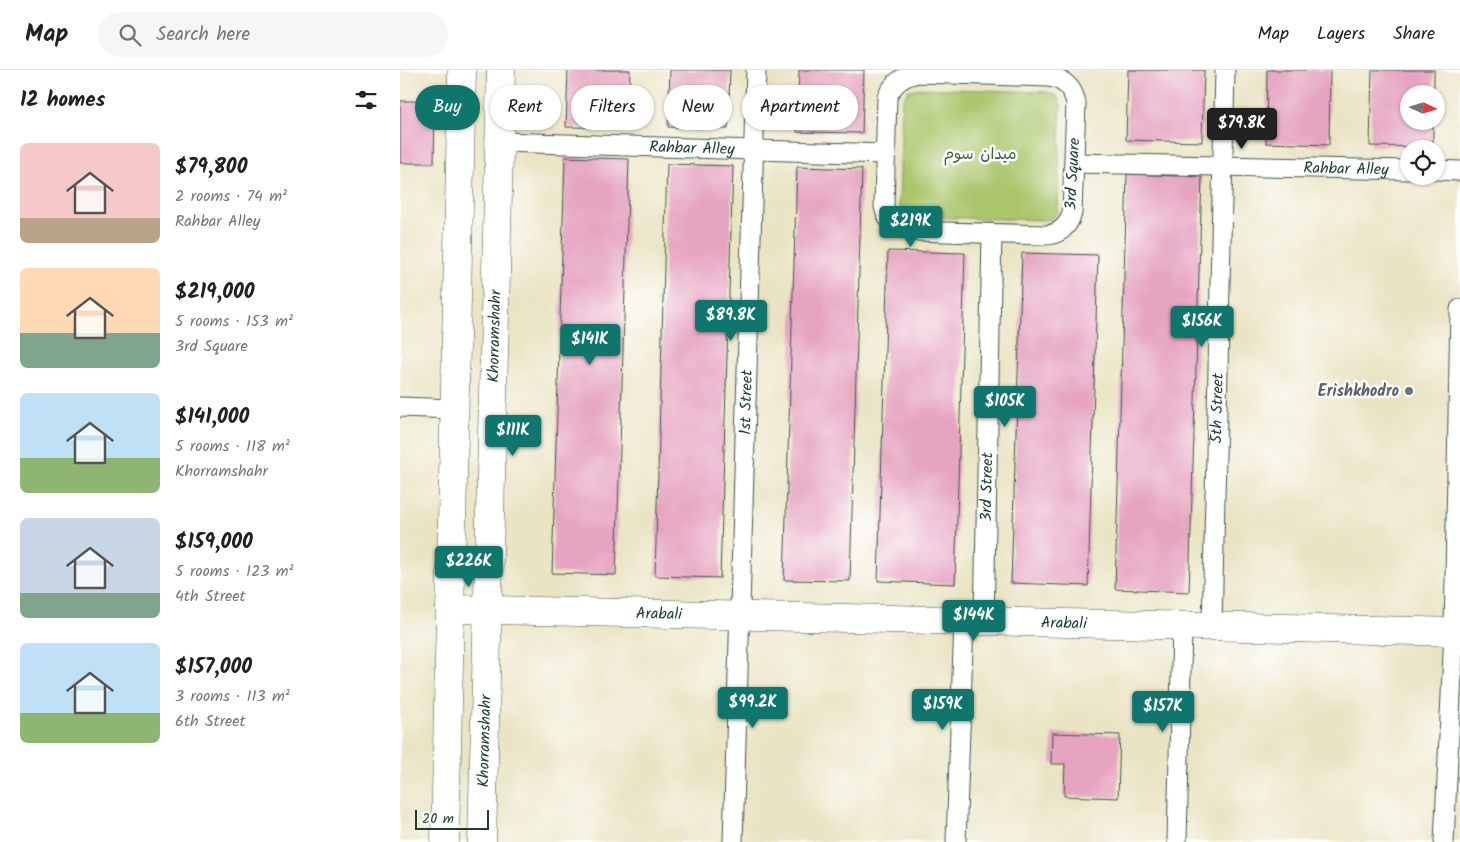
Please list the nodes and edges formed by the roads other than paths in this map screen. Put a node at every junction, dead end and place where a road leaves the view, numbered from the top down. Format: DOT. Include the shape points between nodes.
graph roads {
  1 [pos="462,70"];
  2 [pos="501,70"];
  3 [pos="756,70"];
  4 [pos="1225,70"];
  5 [pos="996,73"];
  6 [pos="500,142"];
  7 [pos="753,150"];
  8 [pos="886,154"];
  9 [pos="1074,163"];
  10 [pos="1223,166"];
  11 [pos="1400,170"];
  12 [pos="1445,170"];
  13 [pos="1460,171"];
  14 [pos="992,234"];
  15 [pos="1460,309"];
  16 [pos="400,406"];
  17 [pos="454,409"];
  18 [pos="450,609"];
  19 [pos="488,609"];
  20 [pos="740,615"];
  21 [pos="974,621"];
  22 [pos="1182,626"];
  23 [pos="1212,626"];
  24 [pos="1457,632"];
  25 [pos="445,842"];
  26 [pos="482,842"];
  27 [pos="733,842"];
  28 [pos="956,842"];
  29 [pos="1177,842"];
  30 [pos="1444,842"];
  1 -- 17 [label="main road"];
  2 -- 6 [label="main road, Khorramshahr"];
  3 -- 7 [label="street, 1st Street"];
  4 -- 10 [label="street, 5th Street"];
  5 -- 8 [label="street, 3rd Square" via="920,73 902,78 887,97"];
  5 -- 9 [label="street, 3rd Square" via="1055,78 1068,85 1076,103"];
  6 -- 7 [label="street, Rahbar Alley"];
  6 -- 19 [label="main road, Khorramshahr"];
  7 -- 8 [label="street, Rahbar Alley"];
  7 -- 20 [label="street, 1st Street"];
  8 -- 14 [label="street, 3rd Square" via="884,206 893,225 915,231"];
  9 -- 10 [label="street, Rahbar Alley"];
  9 -- 14 [label="street, 3rd Square" via="1072,213 1062,230 1050,235"];
  10 -- 11 [label="street, Rahbar Alley"];
  10 -- 23 [label="street, 5th Street"];
  12 -- 13 [label="street"];
  14 -- 21 [label="street, 3rd Street"];
  15 -- 24 [label="street"];
  16 -- 17 [label="street"];
  17 -- 18 [label="main road"];
  18 -- 19 [label="main road, Arabali"];
  18 -- 25 [label="main road"];
  19 -- 20 [label="main road, Arabali"];
  19 -- 26 [label="main road, Khorramshahr"];
  20 -- 21 [label="main road, Arabali"];
  20 -- 27 [label="street, 1st Street"];
  21 -- 22 [label="main road, Arabali"];
  21 -- 28 [label="street, 3rd Street"];
  22 -- 23 [label="main road, Arabali"];
  22 -- 29 [label="street"];
  23 -- 24 [label="main road, Arabali"];
  24 -- 30 [label="street"];
}
